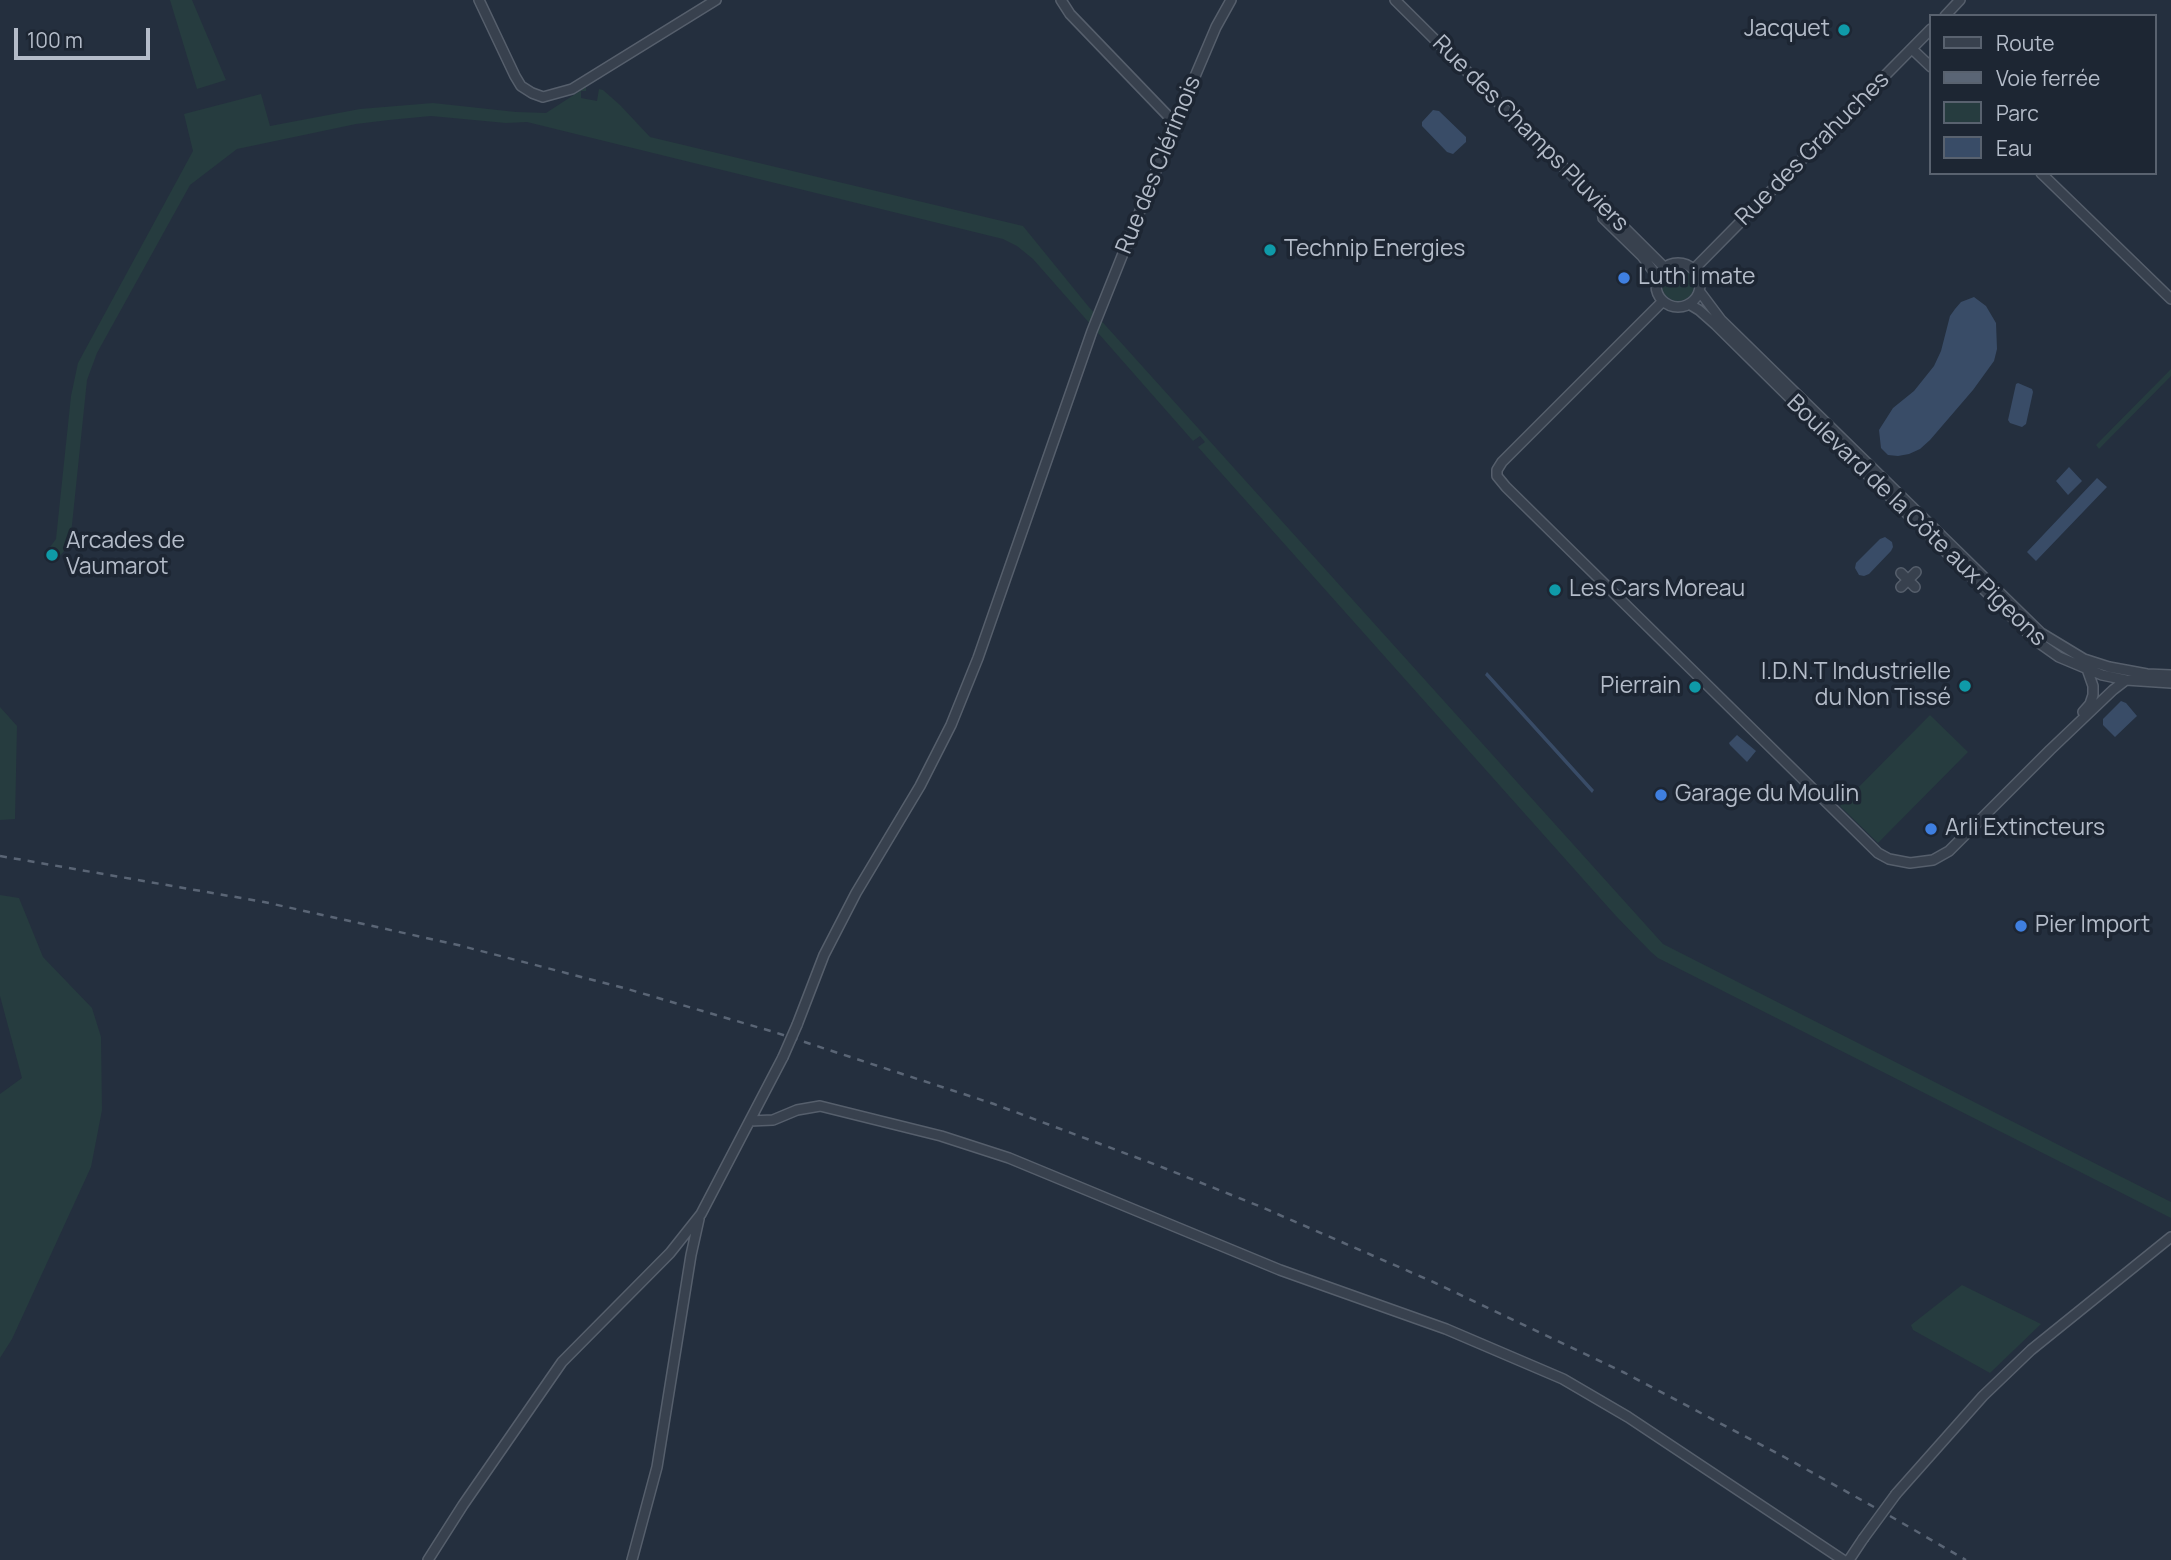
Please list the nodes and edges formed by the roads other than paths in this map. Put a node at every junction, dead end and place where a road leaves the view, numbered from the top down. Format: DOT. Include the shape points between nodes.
graph roads {
  1 [pos="479,0"];
  2 [pos="716,0"];
  3 [pos="1061,0"];
  4 [pos="1231,0"];
  5 [pos="1395,0"];
  6 [pos="1961,0"];
  7 [pos="1947,14"];
  8 [pos="1930,30"];
  9 [pos="1912,49"];
  10 [pos="1930,66"];
  11 [pos="1176,121"];
  12 [pos="2043,175"];
  13 [pos="1602,206"];
  14 [pos="1664,267"];
  15 [pos="1694,269"];
  16 [pos="1656,280"];
  17 [pos="1700,292"];
  18 [pos="2171,299"];
  19 [pos="1663,301"];
  20 [pos="1689,304"];
  21 [pos="1916,572"];
  22 [pos="1906,582"];
  23 [pos="2087,669"];
  24 [pos="2171,675"];
  25 [pos="2126,680"];
  26 [pos="2169,686"];
  27 [pos="2050,750"];
  28 [pos="750,1121"];
  29 [pos="701,1214"];
  30 [pos="2171,1237"];
  31 [pos="428,1560"];
  32 [pos="632,1560"];
  33 [pos="1843,1560"];
  34 [pos="1849,1560"];
  1 -- 2 [label="street" via="521,86 543,97 572,89"];
  3 -- 11 [label="street"];
  4 -- 11 [label="street, Rue des Clérimois"];
  5 -- 13 [label="street, Rue des Champs Pluviers"];
  6 -- 7 [label="street"];
  8 -- 9 [label="street, Rue des Grahuches"];
  9 -- 10 [label="street"];
  9 -- 15 [label="street, Rue des Grahuches"];
  11 -- 28 [label="street, Rue des Clérimois, bridge" via="1092,331 951,725 824,955 783,1057"];
  12 -- 18 [label="street"];
  13 -- 14 [label="street, Rue des Champs Pluviers"];
  13 -- 16 [label="street" via="1603,218 1642,256"];
  14 -- 15 [label="street" via="1683,263"];
  14 -- 16 [label="street"];
  15 -- 17 [label="street"];
  16 -- 19 [label="street"];
  17 -- 20 [label="street"];
  17 -- 24 [label="street, Boulevard de la Côte aux Pigeons" via="1721,320 2041,633 2084,659"];
  19 -- 20 [label="street" via="1675,307"];
  19 -- 27 [label="street" via="1502,461 1499,480 1882,856 1910,863 1949,851"];
  20 -- 23 [label="street, Boulevard de la Côte aux Pigeons" via="1716,325 2027,633 2059,657"];
  21 -- 22 [label="street"];
  23 -- 25 [label="street, Boulevard de la Côte aux Pigeons"];
  23 -- 27 [label="street" via="2093,690 2090,704"];
  25 -- 26 [label="street, Boulevard de la Côte aux Pigeons"];
  25 -- 27 [label="street"];
  28 -- 29 [label="street, Rue des Clérimois"];
  28 -- 33 [label="street" via="773,1120 820,1106 941,1136 1009,1158 1280,1270 1447,1329 1563,1380 1618,1411"];
  29 -- 31 [label="street" via="651,1273 562,1362"];
  29 -- 32 [label="street" via="657,1467"];
  30 -- 34 [label="street, bridge" via="2031,1350 1983,1396 1896,1494"];
}
